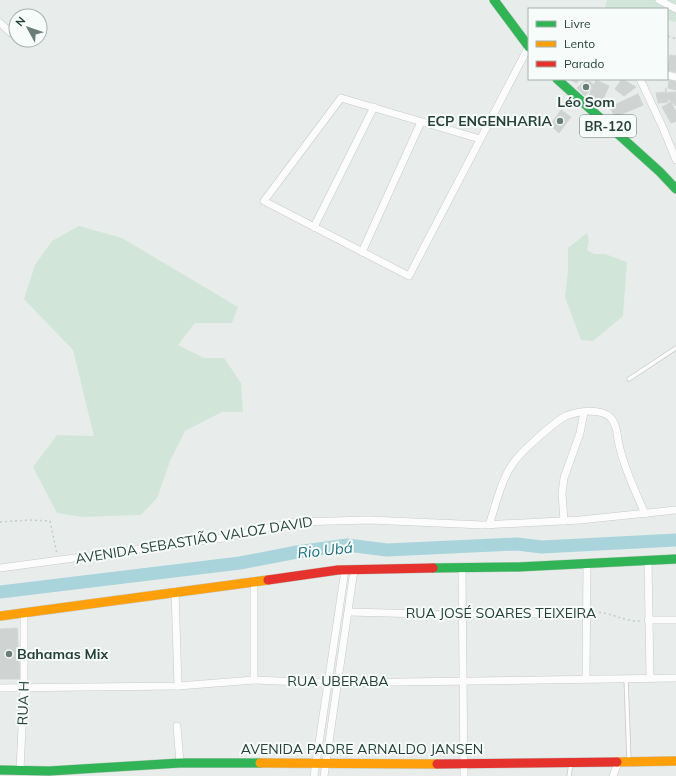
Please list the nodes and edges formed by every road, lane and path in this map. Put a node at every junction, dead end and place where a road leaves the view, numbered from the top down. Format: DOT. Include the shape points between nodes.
graph roads {
  1 [pos="494,0"];
  2 [pos="659,0"];
  3 [pos="676,9"];
  4 [pos="0,23"];
  5 [pos="8,30"];
  6 [pos="668,36"];
  7 [pos="676,39"];
  8 [pos="528,46"];
  9 [pos="528,49"];
  10 [pos="558,80"];
  11 [pos="640,80"];
  12 [pos="374,107"];
  13 [pos="421,122"];
  14 [pos="480,139"];
  15 [pos="676,160"];
  16 [pos="660,172"];
  17 [pos="676,183"];
  18 [pos="676,189"];
  19 [pos="314,228"];
  20 [pos="362,252"];
  21 [pos="676,348"];
  22 [pos="629,379"];
  23 [pos="584,412"];
  24 [pos="676,510"];
  25 [pos="645,514"];
  26 [pos="564,521"];
  27 [pos="0,522"];
  28 [pos="489,525"];
  29 [pos="676,560"];
  30 [pos="58,561"];
  31 [pos="648,561"];
  32 [pos="587,564"];
  33 [pos="0,568"];
  34 [pos="462,568"];
  35 [pos="349,570"];
  36 [pos="254,581"];
  37 [pos="174,591"];
  38 [pos="349,612"];
  39 [pos="24,613"];
  40 [pos="586,613"];
  41 [pos="462,615"];
  42 [pos="0,616"];
  43 [pos="648,620"];
  44 [pos="676,620"];
  45 [pos="626,677"];
  46 [pos="650,677"];
  47 [pos="586,678"];
  48 [pos="676,678"];
  49 [pos="254,680"];
  50 [pos="463,681"];
  51 [pos="328,683"];
  52 [pos="339,683"];
  53 [pos="178,686"];
  54 [pos="24,687"];
  55 [pos="0,688"];
  56 [pos="177,726"];
  57 [pos="676,761"];
  58 [pos="180,762"];
  59 [pos="629,762"];
  60 [pos="316,763"];
  61 [pos="326,763"];
  62 [pos="618,763"];
  63 [pos="464,764"];
  64 [pos="571,764"];
  65 [pos="0,770"];
  66 [pos="49,771"];
  67 [pos="20,773"];
  68 [pos="36,776"];
  69 [pos="314,776"];
  70 [pos="324,776"];
  71 [pos="464,776"];
  72 [pos="569,776"];
  73 [pos="613,776"];
  1 -- 8 [label="street"];
  2 -- 3 [label="street"];
  4 -- 5 [label="street"];
  6 -- 7 [label="path"];
  9 -- 14 [label="street"];
  10 -- 16 [label="street, BR-120"];
  11 -- 15 [label="street"];
  12 -- 13 [label="street"];
  12 -- 19 [label="street"];
  12 -- 19 [label="street" via="341,98 264,201"];
  13 -- 14 [label="street"];
  13 -- 20 [label="street"];
  14 -- 20 [label="street" via="409,276"];
  16 -- 17 [label="street, BR-120"];
  16 -- 18 [label="street, BR-120"];
  19 -- 20 [label="street"];
  21 -- 22 [label="lane"];
  23 -- 25 [label="street" via="600,413 610,417 616,427 626,469"];
  23 -- 26 [label="street" via="580,433 564,478"];
  23 -- 28 [label="street" via="565,416 513,462"];
  24 -- 25 [label="street, AVENIDA SEBASTIÃO VALOZ DAVID"];
  25 -- 26 [label="street, AVENIDA SEBASTIÃO VALOZ DAVID"];
  26 -- 28 [label="street, AVENIDA SEBASTIÃO VALOZ DAVID"];
  27 -- 30 [label="path" via="50,521"];
  28 -- 30 [label="street, AVENIDA SEBASTIÃO VALOZ DAVID" via="369,520 296,522 223,538"];
  29 -- 31 [label="street"];
  30 -- 33 [label="street, AVENIDA SEBASTIÃO VALOZ DAVID"];
  31 -- 32 [label="street"];
  31 -- 43 [label="street"];
  32 -- 34 [label="street"];
  32 -- 40 [label="street"];
  34 -- 35 [label="street"];
  34 -- 41 [label="street"];
  35 -- 36 [label="street"];
  35 -- 38 [label="street"];
  35 -- 51 [label="street"];
  36 -- 37 [label="street"];
  36 -- 49 [label="street"];
  37 -- 39 [label="street"];
  37 -- 53 [label="street"];
  38 -- 41 [label="street, RUA JOSÉ SOARES TEIXEIRA"];
  38 -- 52 [label="street"];
  39 -- 42 [label="street"];
  39 -- 54 [label="street, RUA H"];
  40 -- 41 [label="street, RUA JOSÉ SOARES TEIXEIRA"];
  40 -- 43 [label="path, RUA JOSÉ SOARES TEIXEIRA" via="605,612 630,622"];
  40 -- 47 [label="street"];
  41 -- 50 [label="street"];
  43 -- 44 [label="street"];
  43 -- 46 [label="street"];
  45 -- 46 [label="street, RUA UBERABA"];
  45 -- 47 [label="street, RUA UBERABA"];
  45 -- 59 [label="lane"];
  46 -- 48 [label="street, RUA UBERABA"];
  47 -- 50 [label="street, RUA UBERABA"];
  49 -- 51 [label="street, RUA UBERABA"];
  49 -- 53 [label="street, RUA UBERABA"];
  50 -- 52 [label="street, RUA UBERABA"];
  50 -- 63 [label="street"];
  51 -- 52 [label="street, RUA UBERABA"];
  51 -- 60 [label="street"];
  52 -- 61 [label="street"];
  53 -- 54 [label="street, RUA UBERABA"];
  54 -- 55 [label="street, RUA UBERABA"];
  54 -- 67 [label="street, RUA H"];
  56 -- 58 [label="street"];
  57 -- 59 [label="street, AVENIDA PADRE ARNALDO JANSEN"];
  58 -- 60 [label="street, AVENIDA PADRE ARNALDO JANSEN"];
  58 -- 66 [label="street, AVENIDA PADRE ARNALDO JANSEN"];
  59 -- 62 [label="street, AVENIDA PADRE ARNALDO JANSEN"];
  60 -- 61 [label="street, AVENIDA PADRE ARNALDO JANSEN"];
  60 -- 69 [label="street"];
  61 -- 63 [label="street, AVENIDA PADRE ARNALDO JANSEN"];
  61 -- 70 [label="street"];
  62 -- 64 [label="street, AVENIDA PADRE ARNALDO JANSEN"];
  62 -- 73 [label="street"];
  63 -- 64 [label="street, AVENIDA PADRE ARNALDO JANSEN"];
  63 -- 71 [label="street"];
  64 -- 72 [label="lane"];
  65 -- 67 [label="street, AVENIDA PADRE ARNALDO JANSEN"];
  66 -- 67 [label="street, AVENIDA PADRE ARNALDO JANSEN"];
  66 -- 68 [label="street, AVENIDA PADRE ARNALDO JANSEN"];
}
